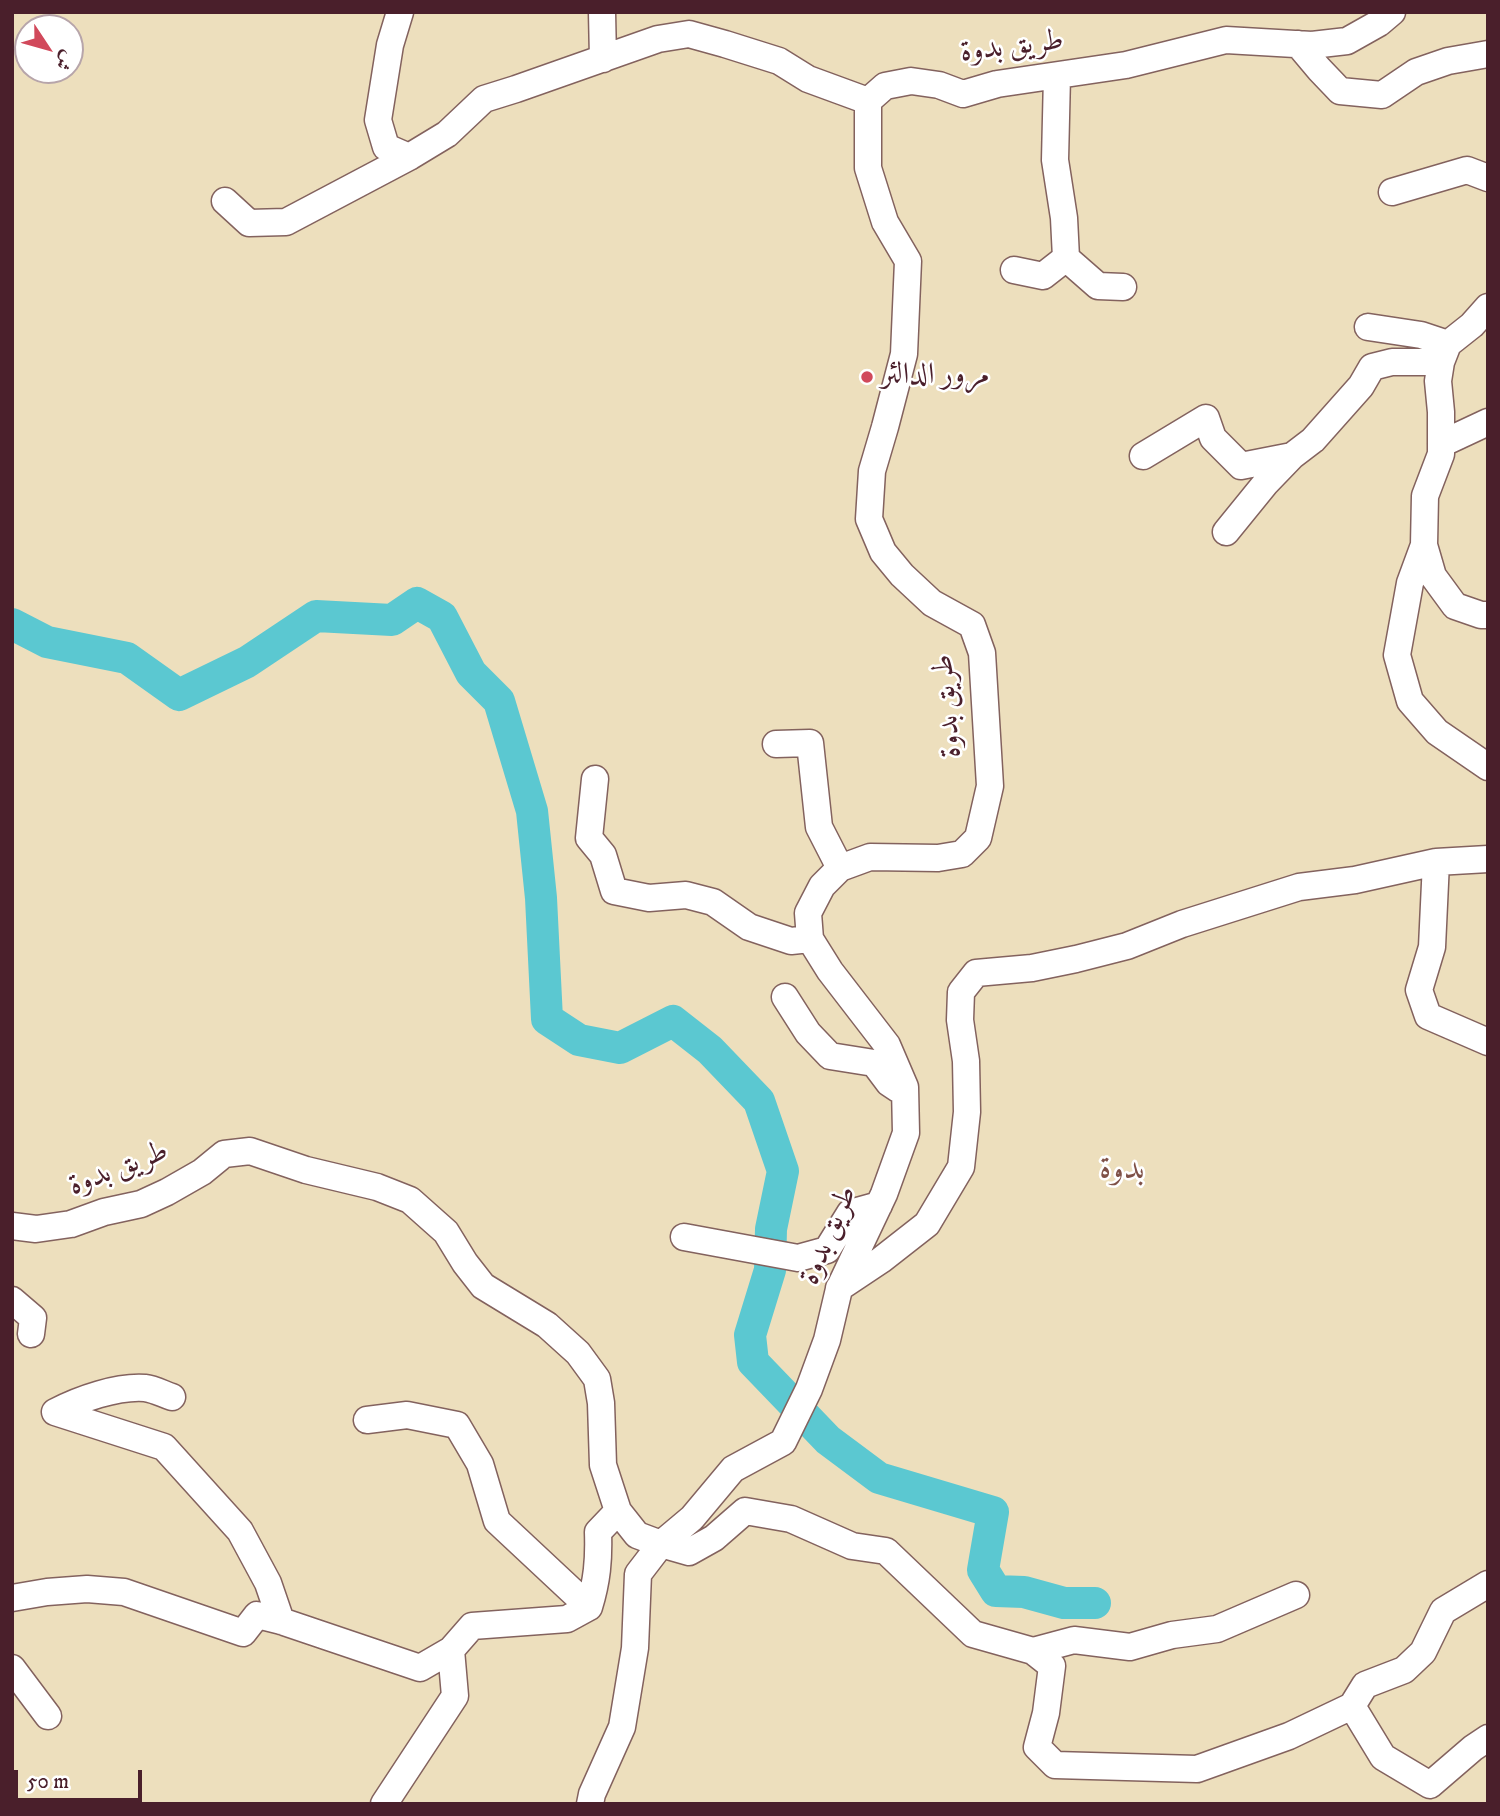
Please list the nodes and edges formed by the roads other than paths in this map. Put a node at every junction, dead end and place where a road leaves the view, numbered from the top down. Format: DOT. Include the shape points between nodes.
graph roads {
  1 [pos="400,12"];
  2 [pos="602,12"];
  3 [pos="1392,12"];
  4 [pos="1298,44"];
  5 [pos="1488,54"];
  6 [pos="603,59"];
  7 [pos="1057,76"];
  8 [pos="868,101"];
  9 [pos="409,157"];
  10 [pos="1488,178"];
  11 [pos="1392,192"];
  12 [pos="225,201"];
  13 [pos="1066,258"];
  14 [pos="1014,270"];
  15 [pos="1123,287"];
  16 [pos="1488,307"];
  17 [pos="1368,327"];
  18 [pos="1445,353"];
  19 [pos="1488,422"];
  20 [pos="1441,444"];
  21 [pos="1143,456"];
  22 [pos="1292,456"];
  23 [pos="1226,531"];
  24 [pos="1424,545"];
  25 [pos="1488,615"];
  26 [pos="776,744"];
  27 [pos="1488,767"];
  28 [pos="595,779"];
  29 [pos="1488,859"];
  30 [pos="1436,863"];
  31 [pos="840,868"];
  32 [pos="810,939"];
  33 [pos="785,997"];
  34 [pos="1488,1042"];
  35 [pos="905,1094"];
  36 [pos="879,1205"];
  37 [pos="12,1226"];
  38 [pos="684,1237"];
  39 [pos="839,1289"];
  40 [pos="12,1300"];
  41 [pos="31,1334"];
  42 [pos="172,1397"];
  43 [pos="367,1420"];
  44 [pos="618,1511"];
  45 [pos="661,1544"];
  46 [pos="1488,1584"];
  47 [pos="1296,1595"];
  48 [pos="12,1598"];
  49 [pos="589,1607"];
  50 [pos="281,1621"];
  51 [pos="451,1650"];
  52 [pos="1033,1651"];
  53 [pos="12,1668"];
  54 [pos="1352,1706"];
  55 [pos="48,1717"];
  56 [pos="1488,1738"];
  57 [pos="384,1804"];
  58 [pos="590,1804"];
  1 -- 9 [label="street" via="378,120 386,147"];
  2 -- 6 [label="street"];
  3 -- 4 [label="street, طريق بدوة" via="1347,41"];
  4 -- 5 [label="street" via="1340,90 1382,95 1416,72"];
  4 -- 7 [label="street, طريق بدوة" via="1226,40 1126,65"];
  6 -- 8 [label="street" via="658,39 689,34 779,61 808,79"];
  6 -- 9 [label="street" via="484,99 447,134"];
  7 -- 8 [label="street, طريق بدوة" via="963,94 911,81 885,86"];
  7 -- 13 [label="street" via="1055,160"];
  8 -- 31 [label="street, طريق بدوة" via="868,168 885,222 908,261 904,354 872,471 869,519 883,552 902,575 932,603 972,625 982,653 990,786 978,838 962,854 870,857"];
  9 -- 12 [label="street" via="286,222 249,223"];
  10 -- 11 [label="street" via="1468,170"];
  13 -- 14 [label="street" via="1043,276"];
  13 -- 15 [label="street" via="1098,286"];
  16 -- 18 [label="street"];
  17 -- 18 [label="street" via="1421,335"];
  18 -- 20 [label="street" via="1438,381"];
  18 -- 22 [label="street" via="1372,368 1313,440"];
  19 -- 20 [label="street"];
  20 -- 24 [label="street" via="1425,496"];
  21 -- 22 [label="street" via="1206,418 1213,438 1241,466"];
  22 -- 23 [label="street"];
  24 -- 25 [label="street" via="1433,576 1455,606"];
  24 -- 27 [label="street" via="1410,583 1397,656 1410,701 1437,732"];
  26 -- 31 [label="street" via="810,743 819,827"];
  28 -- 32 [label="street" via="589,838 604,855 614,891 649,898 686,895 713,902 749,927 791,941"];
  29 -- 30 [label="street"];
  30 -- 34 [label="street" via="1432,947 1419,990 1428,1016"];
  30 -- 39 [label="street" via="1300,887 1076,959 976,972 961,992 967,1112 961,1167 927,1224"];
  31 -- 32 [label="street" via="822,886 808,913"];
  32 -- 35 [label="street, طريق بدوة" via="887,1045"];
  33 -- 35 [label="street" via="830,1056 874,1063 889,1083"];
  35 -- 36 [label="street, طريق بدوة" via="906,1133"];
  36 -- 38 [label="street" via="850,1213 827,1250 798,1258"];
  36 -- 39 [label="street, طريق بدوة"];
  37 -- 44 [label="street, طريق بدوة" via="36,1229 71,1224 141,1204 202,1172 224,1154 250,1151 410,1200 446,1232 483,1286 547,1325 578,1353 597,1379 603,1465"];
  39 -- 45 [label="street, طريق بدوة" via="827,1340 783,1442 733,1469 692,1518"];
  40 -- 41 [label="street" via="33,1318"];
  42 -- 50 [label="street" via="148,1388 127,1388 76,1401 55,1412 164,1447 240,1531 268,1584"];
  43 -- 49 [label="street" via="407,1415 457,1425 480,1464 497,1521"];
  44 -- 45 [label="street, طريق بدوة" via="637,1535"];
  44 -- 49 [label="street" via="598,1532 596,1585"];
  45 -- 52 [label="street" via="690,1552 745,1511 790,1519 852,1546 886,1550 973,1634"];
  45 -- 58 [label="street, طريق بدوة" via="638,1574 635,1648 622,1727"];
  46 -- 54 [label="street" via="1443,1611 1423,1652 1404,1670 1365,1685"];
  47 -- 52 [label="street" via="1217,1629 1171,1634 1130,1647 1074,1640"];
  48 -- 50 [label="street" via="87,1589 124,1592 243,1633 257,1615"];
  49 -- 51 [label="street" via="567,1619 472,1626"];
  50 -- 51 [label="street" via="420,1668"];
  51 -- 57 [label="street" via="455,1696"];
  52 -- 54 [label="street" via="1052,1666 1037,1747 1055,1765 1197,1769 1289,1736"];
  53 -- 55 [label="street"];
  54 -- 56 [label="street" via="1383,1757 1430,1785"];
}
